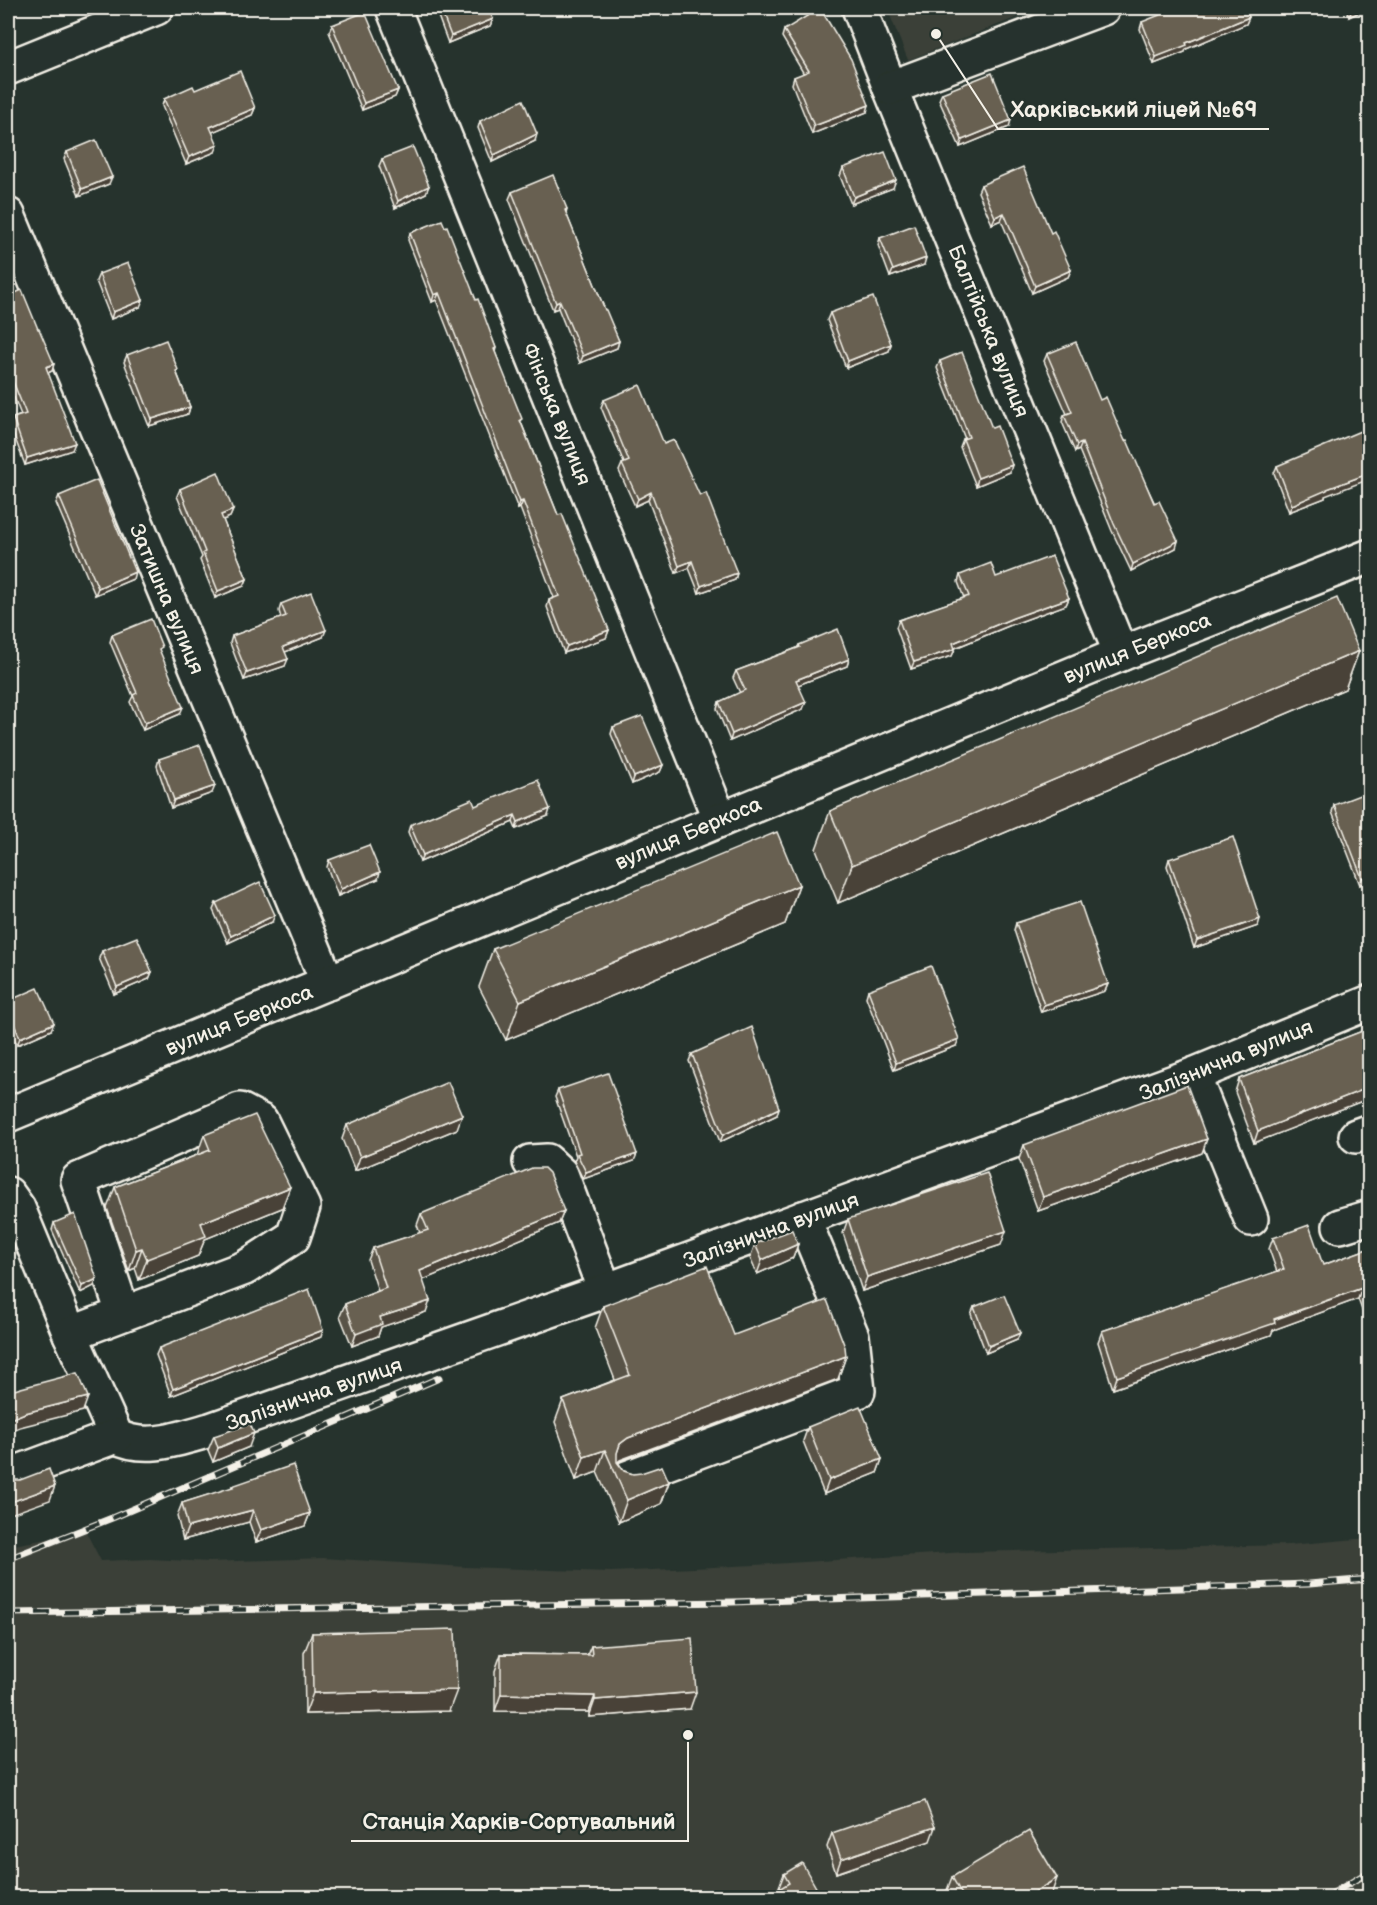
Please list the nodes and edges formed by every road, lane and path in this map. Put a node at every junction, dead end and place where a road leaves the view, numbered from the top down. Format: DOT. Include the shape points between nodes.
graph roads {
  1 [pos="156,8"];
  2 [pos="393,8"];
  3 [pos="859,8"];
  4 [pos="1103,8"];
  5 [pos="8,68"];
  6 [pos="890,88"];
  7 [pos="8,215"];
  8 [pos="1370,556"];
  9 [pos="1121,654"];
  10 [pos="720,820"];
  11 [pos="328,983"];
  12 [pos="1370,1002"];
  13 [pos="1192,1075"];
  14 [pos="8,1115"];
  15 [pos="530,1162"];
  16 [pos="8,1194"];
  17 [pos="802,1218"];
  18 [pos="1251,1219"];
  19 [pos="605,1291"];
  20 [pos="123,1313"];
  21 [pos="70,1334"];
  22 [pos="116,1436"];
  23 [pos="8,1476"];
  24 [pos="627,1478"];
  1 -- 5 [label="street"];
  2 -- 10 [label="street, Фінська вулиця"];
  3 -- 6 [label="street, Балтійська вулиця"];
  4 -- 6 [label="street"];
  6 -- 9 [label="street, Балтійська вулиця"];
  7 -- 11 [label="street, Затишна вулиця"];
  8 -- 9 [label="street, вулиця Беркоса"];
  9 -- 10 [label="street, вулиця Беркоса"];
  10 -- 11 [label="street, вулиця Беркоса"];
  11 -- 14 [label="street, вулиця Беркоса"];
  12 -- 13 [label="street, Залізнична вулиця"];
  13 -- 17 [label="street, Залізнична вулиця"];
  13 -- 18 [label="street"];
  15 -- 19 [label="street" via="547,1161 561,1174"];
  16 -- 21 [label="street" via="18,1208"];
  17 -- 19 [label="street, Залізнична вулиця"];
  17 -- 24 [label="street" via="852,1336 858,1391"];
  19 -- 22 [label="street, Залізнична вулиця" via="210,1430 141,1444"];
  20 -- 20 [label="street" via="78,1180 240,1110 261,1121 303,1207 293,1237 245,1268"];
  20 -- 21 [label="street"];
  21 -- 22 [label="street"];
  22 -- 23 [label="street"];
}
